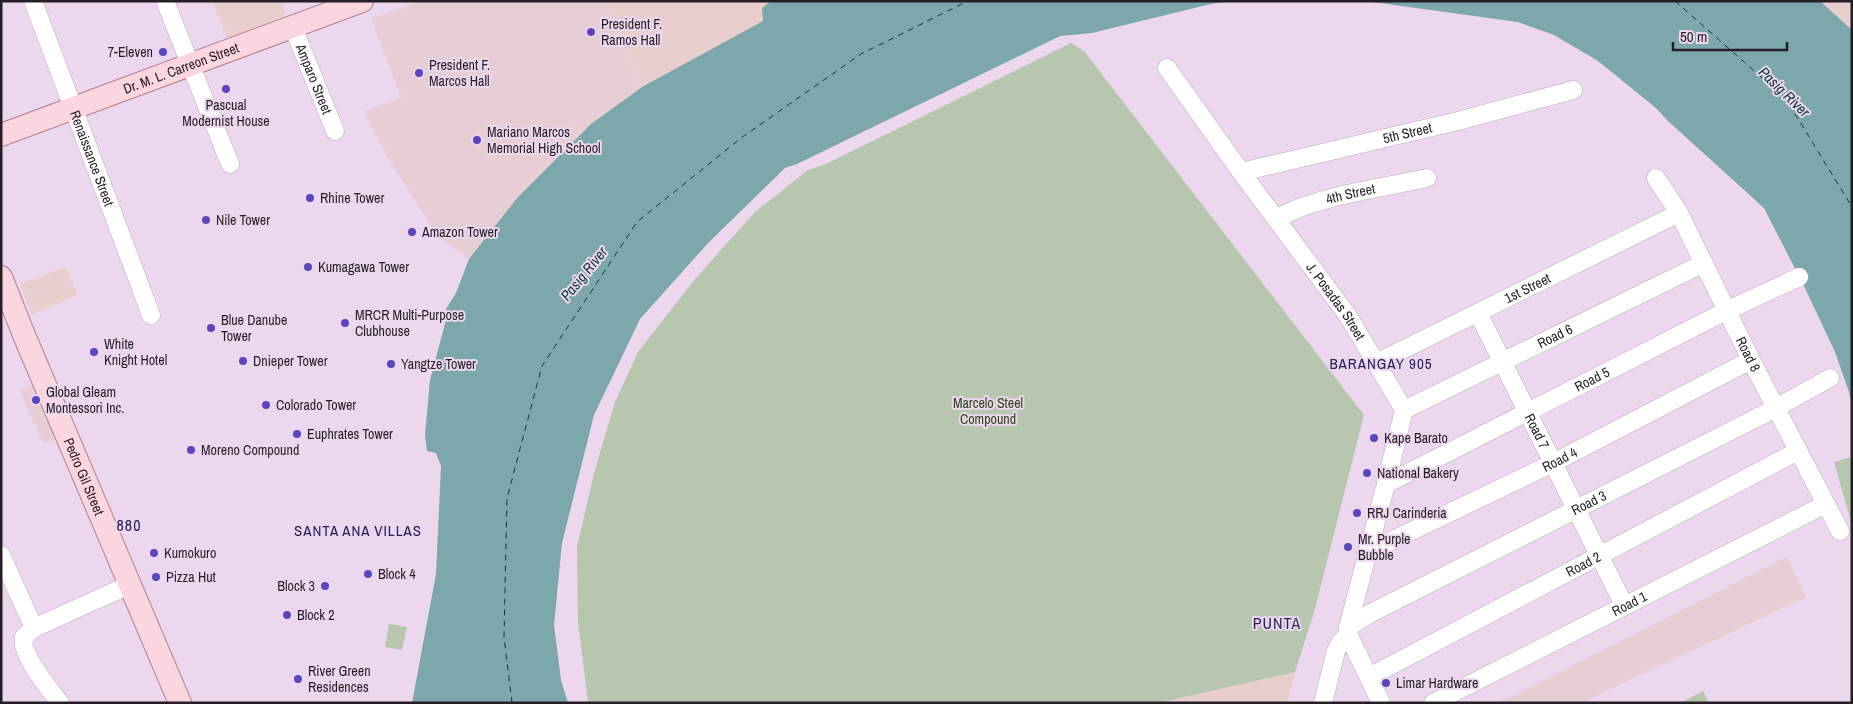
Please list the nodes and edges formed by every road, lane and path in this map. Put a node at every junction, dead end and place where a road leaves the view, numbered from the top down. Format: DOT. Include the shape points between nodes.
graph roads {
  1 [pos="33,1"];
  2 [pos="165,1"];
  3 [pos="362,1"];
  4 [pos="293,27"];
  5 [pos="190,65"];
  6 [pos="1168,68"];
  7 [pos="1573,90"];
  8 [pos="73,108"];
  9 [pos="335,131"];
  10 [pos="1,135"];
  11 [pos="230,164"];
  12 [pos="1241,172"];
  13 [pos="1427,178"];
  14 [pos="1656,178"];
  15 [pos="1679,212"];
  16 [pos="1276,219"];
  17 [pos="1704,263"];
  18 [pos="1,277"];
  19 [pos="1799,277"];
  20 [pos="1728,310"];
  21 [pos="1478,313"];
  22 [pos="151,315"];
  23 [pos="1750,360"];
  24 [pos="1504,362"];
  25 [pos="1376,363"];
  26 [pos="1830,378"];
  27 [pos="1776,408"];
  28 [pos="1404,410"];
  29 [pos="1528,413"];
  30 [pos="1798,451"];
  31 [pos="1553,463"];
  32 [pos="1386,484"];
  33 [pos="1826,504"];
  34 [pos="1576,509"];
  35 [pos="1840,531"];
  36 [pos="1366,553"];
  37 [pos="1,555"];
  38 [pos="1600,556"];
  39 [pos="129,585"];
  40 [pos="1624,605"];
  41 [pos="34,628"];
  42 [pos="1348,630"];
  43 [pos="1369,677"];
  44 [pos="60,703"];
  45 [pos="180,703"];
  46 [pos="1323,703"];
  47 [pos="1381,703"];
  48 [pos="1433,703"];
  1 -- 8 [label="street, Renaissance Street"];
  2 -- 5 [label="street"];
  3 -- 4 [label="main road, Dr. M. L. Carreon Street"];
  4 -- 5 [label="main road, Dr. M. L. Carreon Street"];
  4 -- 9 [label="street, Amparo Street"];
  5 -- 8 [label="main road, Dr. M. L. Carreon Street"];
  5 -- 11 [label="street"];
  6 -- 12 [label="street, J. Posadas Street"];
  7 -- 12 [label="street, 5th Street" via="1458,121"];
  8 -- 10 [label="main road, Dr. M. L. Carreon Street"];
  8 -- 22 [label="street, Renaissance Street"];
  12 -- 16 [label="street, J. Posadas Street"];
  13 -- 16 [label="street, 4th Street" via="1323,200"];
  14 -- 15 [label="street, Road 8"];
  15 -- 17 [label="street, Road 8"];
  15 -- 21 [label="street, 1st Street"];
  16 -- 25 [label="street, J. Posadas Street" via="1348,316"];
  17 -- 20 [label="street, Road 8"];
  17 -- 24 [label="street, Road 6"];
  18 -- 39 [label="main road, Pedro Gil Street"];
  19 -- 20 [label="street, Road 5"];
  20 -- 23 [label="street, Road 8"];
  20 -- 29 [label="street, Road 5"];
  21 -- 24 [label="street, Road 7"];
  21 -- 25 [label="street, 1st Street"];
  23 -- 27 [label="street, Road 8"];
  23 -- 31 [label="street, Road 4"];
  24 -- 28 [label="street, Road 6"];
  24 -- 29 [label="street, Road 7"];
  25 -- 28 [label="street, J. Posadas Street"];
  26 -- 27 [label="street, Road 3"];
  27 -- 30 [label="street, Road 8"];
  27 -- 34 [label="street, Road 3"];
  28 -- 32 [label="street"];
  29 -- 31 [label="street, Road 7"];
  29 -- 32 [label="street, Road 5"];
  30 -- 33 [label="street, Road 8"];
  30 -- 38 [label="street, Road 2"];
  31 -- 34 [label="street, Road 7"];
  31 -- 36 [label="street, Road 4"];
  32 -- 36 [label="street"];
  33 -- 35 [label="street, Road 8"];
  33 -- 40 [label="street, Road 1"];
  34 -- 38 [label="street, Road 7"];
  34 -- 42 [label="street, Road 3" via="1371,613"];
  36 -- 42 [label="street"];
  37 -- 41 [label="street"];
  38 -- 40 [label="street, Road 7"];
  38 -- 43 [label="street, Road 2"];
  39 -- 41 [label="street"];
  39 -- 45 [label="main road, Pedro Gil Street"];
  40 -- 48 [label="street, Road 1"];
  41 -- 44 [label="street" via="24,637 24,647"];
  42 -- 43 [label="street"];
  42 -- 46 [label="street" via="1336,651"];
  43 -- 47 [label="street"];
}
